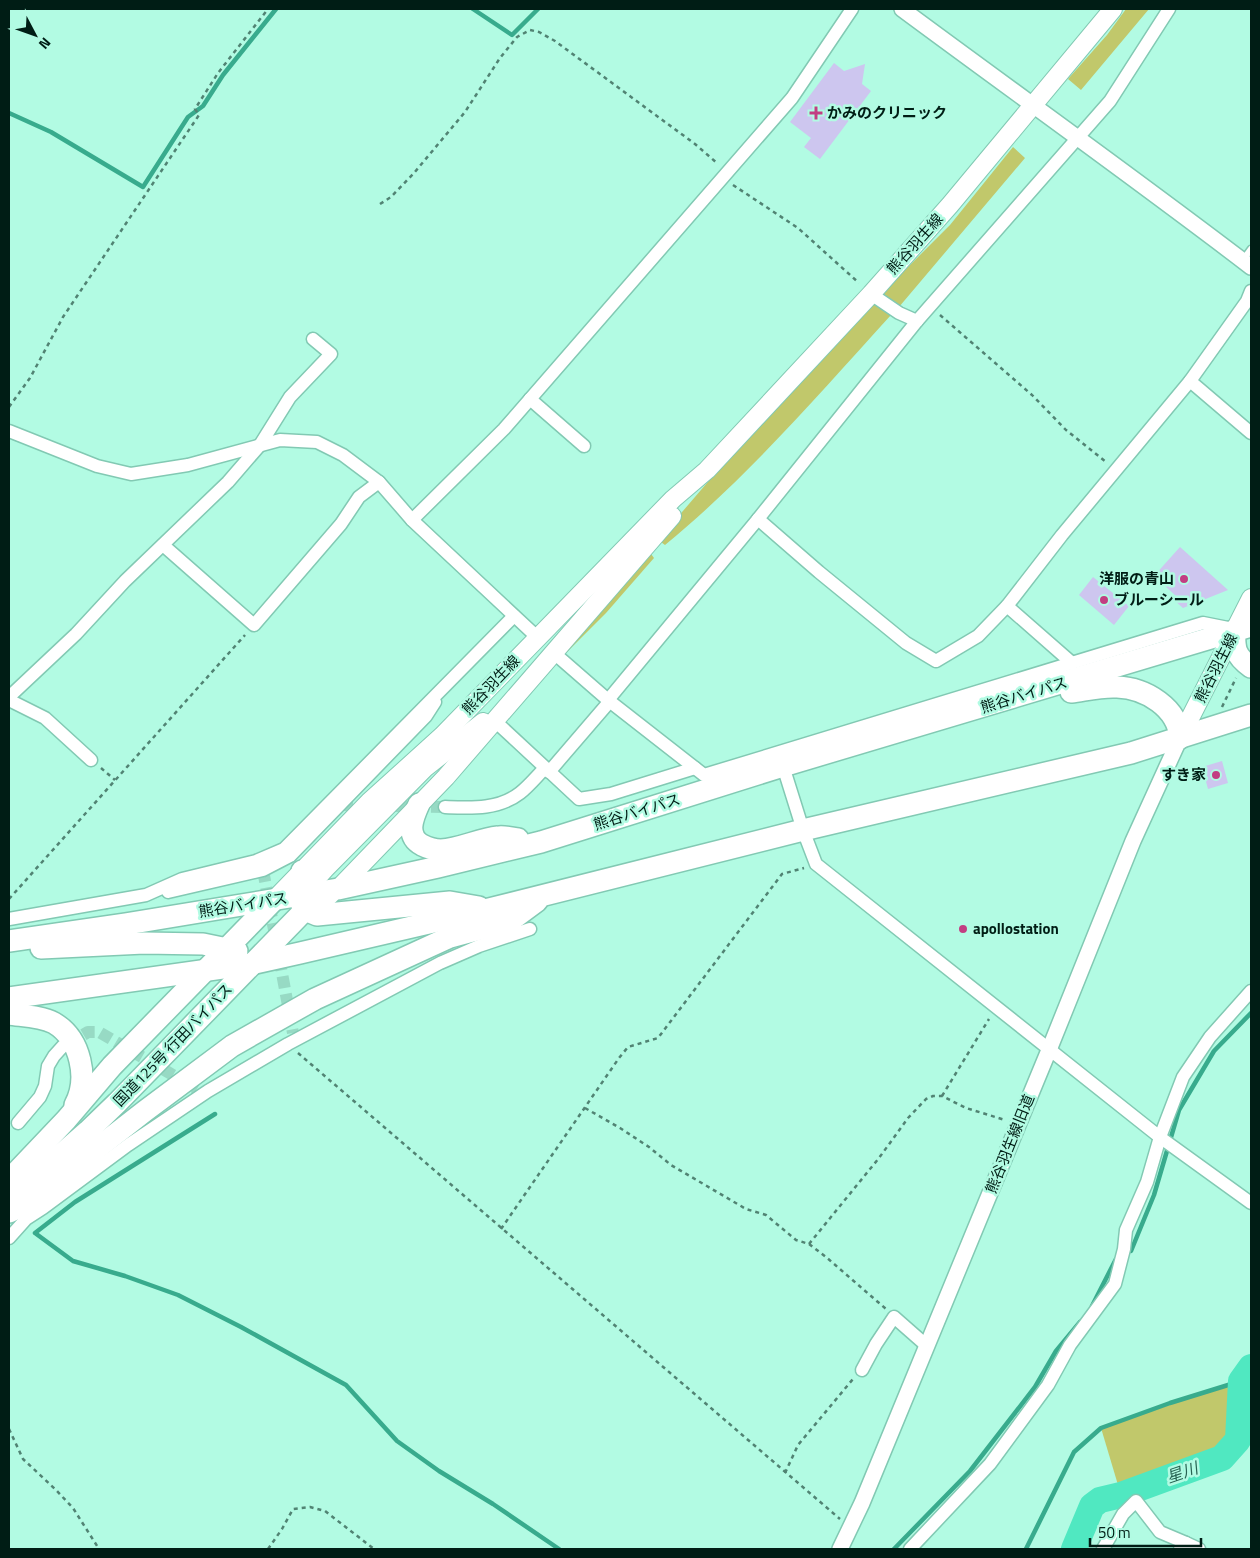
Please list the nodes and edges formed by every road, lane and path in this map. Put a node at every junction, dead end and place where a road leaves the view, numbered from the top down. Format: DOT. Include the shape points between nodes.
graph roads {
  1 [pos="268,9"];
  2 [pos="852,9"];
  3 [pos="902,9"];
  4 [pos="1113,9"];
  5 [pos="1169,9"];
  6 [pos="1032,106"];
  7 [pos="1078,137"];
  8 [pos="724,175"];
  9 [pos="380,204"];
  10 [pos="1248,259"];
  11 [pos="1251,291"];
  12 [pos="871,294"];
  13 [pos="930,306"];
  14 [pos="917,321"];
  15 [pos="313,339"];
  16 [pos="1190,381"];
  17 [pos="530,399"];
  18 [pos="9,407"];
  19 [pos="9,431"];
  20 [pos="1251,433"];
  21 [pos="260,444"];
  22 [pos="584,446"];
  23 [pos="707,470"];
  24 [pos="1114,470"];
  25 [pos="379,482"];
  26 [pos="758,519"];
  27 [pos="412,520"];
  28 [pos="163,545"];
  29 [pos="1251,598"];
  30 [pos="1007,606"];
  31 [pos="514,616"];
  32 [pos="254,625"];
  33 [pos="1243,628"];
  34 [pos="537,637"];
  35 [pos="554,653"];
  36 [pos="1072,663"];
  37 [pos="1246,669"];
  38 [pos="516,698"];
  39 [pos="9,699"];
  40 [pos="609,701"];
  41 [pos="1002,702"];
  42 [pos="1221,711"];
  43 [pos="1251,715"];
  44 [pos="495,721"];
  45 [pos="1180,738"];
  46 [pos="91,760"];
  47 [pos="783,766"];
  48 [pos="695,768"];
  49 [pos="547,770"];
  50 [pos="114,780"];
  51 [pos="419,804"];
  52 [pos="445,807"];
  53 [pos="803,830"];
  54 [pos="541,842"];
  55 [pos="816,864"];
  56 [pos="302,871"];
  57 [pos="338,889"];
  58 [pos="545,895"];
  59 [pos="9,898"];
  60 [pos="274,900"];
  61 [pos="303,902"];
  62 [pos="489,909"];
  63 [pos="9,919"];
  64 [pos="530,929"];
  65 [pos="9,941"];
  66 [pos="9,945"];
  67 [pos="227,947"];
  68 [pos="251,964"];
  69 [pos="204,970"];
  70 [pos="391,988"];
  71 [pos="1251,991"];
  72 [pos="9,998"];
  73 [pos="997,1007"];
  74 [pos="9,1014"];
  75 [pos="288,1044"];
  76 [pos="63,1046"];
  77 [pos="1049,1050"];
  78 [pos="942,1096"];
  79 [pos="584,1108"];
  80 [pos="66,1120"];
  81 [pos="18,1123"];
  82 [pos="1019,1123"];
  83 [pos="1160,1137"];
  84 [pos="9,1180"];
  85 [pos="9,1201"];
  86 [pos="1251,1203"];
  87 [pos="43,1208"];
  88 [pos="9,1212"];
  89 [pos="502,1229"];
  90 [pos="9,1238"];
  91 [pos="809,1244"];
  92 [pos="894,1317"];
  93 [pos="927,1346"];
  94 [pos="862,1370"];
  95 [pos="9,1429"];
  96 [pos="786,1472"];
  97 [pos="850,1528"];
  98 [pos="1183,1546"];
  99 [pos="99,1549"];
  100 [pos="268,1549"];
  101 [pos="374,1549"];
  102 [pos="840,1549"];
  103 [pos="910,1549"];
  104 [pos="1104,1549"];
  105 [pos="1199,1549"];
  1 -- 18 [label="path" via="218,73 195,109 199,115 63,317 30,378"];
  2 -- 8 [label="street" via="792,98"];
  3 -- 6 [label="street"];
  4 -- 6 [label="main road, 熊谷羽生線"];
  5 -- 7 [label="street" via="1110,101"];
  6 -- 7 [label="street"];
  6 -- 12 [label="main road, 熊谷羽生線"];
  7 -- 10 [label="street"];
  7 -- 13 [label="street"];
  8 -- 9 [label="path" via="694,144 555,41 530,30 517,37 465,112 414,173"];
  8 -- 12 [label="path" via="798,228"];
  8 -- 17 [label="street"];
  11 -- 16 [label="street"];
  12 -- 14 [label="street"];
  12 -- 23 [label="main road, 熊谷羽生線"];
  13 -- 14 [label="street"];
  13 -- 24 [label="path"];
  14 -- 26 [label="street"];
  15 -- 21 [label="street" via="331,354 290,397"];
  16 -- 20 [label="street"];
  16 -- 24 [label="street"];
  17 -- 22 [label="street"];
  17 -- 27 [label="street"];
  19 -- 21 [label="street" via="97,466 131,474 188,466"];
  21 -- 25 [label="street" via="280,440 316,442 343,455"];
  21 -- 28 [label="street" via="228,482"];
  23 -- 34 [label="main road, 熊谷羽生線" via="673,499"];
  23 -- 35 [label="main road, 熊谷羽生線"];
  24 -- 30 [label="street"];
  25 -- 27 [label="street"];
  25 -- 32 [label="street" via="359,497 341,524"];
  26 -- 30 [label="street" via="906,643 936,661 978,636"];
  26 -- 40 [label="street"];
  27 -- 31 [label="street"];
  28 -- 32 [label="street"];
  28 -- 39 [label="street"];
  29 -- 33 [label="main road, 熊谷羽生線"];
  30 -- 36 [label="street"];
  31 -- 34 [label="street"];
  31 -- 63 [label="street" via="449,680 426,716 290,856 262,870 170,892"];
  32 -- 50 [label="path"];
  33 -- 36 [label="street" via="1203,623"];
  33 -- 37 [label="highway" via="1235,647"];
  33 -- 41 [label="highway, 熊谷バイパス"];
  33 -- 45 [label="main road, 熊谷羽生線"];
  34 -- 56 [label="main road, 熊谷羽生線" via="442,736 369,802"];
  35 -- 38 [label="main road, 熊谷羽生線"];
  35 -- 40 [label="street"];
  36 -- 48 [label="street" via="704,775"];
  37 -- 42 [label="path" via="1222,704"];
  38 -- 44 [label="main road, 熊谷羽生線"];
  38 -- 61 [label="main road" via="425,768"];
  39 -- 46 [label="street" via="45,718"];
  40 -- 48 [label="street"];
  40 -- 49 [label="street"];
  41 -- 45 [label="highway" via="1104,687 1135,690 1147,694 1167,709 1177,721"];
  41 -- 47 [label="highway, 熊谷バイパス"];
  43 -- 45 [label="highway"];
  44 -- 49 [label="street"];
  44 -- 51 [label="main road, 熊谷羽生線"];
  45 -- 53 [label="highway" via="1121,755"];
  45 -- 77 [label="street, 熊谷羽生線旧道" via="1133,841"];
  46 -- 50 [label="path"];
  47 -- 53 [label="street"];
  47 -- 54 [label="highway, 熊谷バイパス"];
  48 -- 49 [label="street" via="610,794 579,799"];
  49 -- 52 [label="street" via="502,804 478,808"];
  50 -- 59 [label="path"];
  51 -- 54 [label="highway" via="412,829 419,843 428,848 440,850 499,837"];
  51 -- 57 [label="main road, 熊谷羽生線"];
  53 -- 55 [label="street"];
  53 -- 58 [label="highway"];
  54 -- 57 [label="highway, 熊谷バイパス"];
  55 -- 73 [label="street"];
  55 -- 79 [label="path" via="782,874 665,1030 658,1038 628,1047"];
  56 -- 60 [label="main road, 熊谷羽生線"];
  56 -- 61 [label="highway"];
  57 -- 61 [label="highway, 国道125号 行田バイパス"];
  58 -- 62 [label="highway"];
  58 -- 88 [label="highway" via="510,921 441,940 314,1000 232,1046 27,1203"];
  60 -- 61 [label="highway, 熊谷バイパス"];
  60 -- 65 [label="highway, 熊谷バイパス"];
  60 -- 67 [label="highway, 国道125号 行田バイパス"];
  61 -- 62 [label="highway" via="317,915 450,902"];
  61 -- 68 [label="highway, 国道125号 行田バイパス"];
  62 -- 68 [label="highway"];
  64 -- 70 [label="street" via="479,946"];
  66 -- 67 [label="highway" via="45,949 144,943"];
  67 -- 68 [label="highway" via="237,950"];
  67 -- 69 [label="highway, 国道125号 行田バイパス"];
  68 -- 69 [label="highway"];
  68 -- 85 [label="highway, 国道125号 行田バイパス" via="112,1109"];
  69 -- 72 [label="highway"];
  69 -- 80 [label="highway, 国道125号 行田バイパス" via="112,1066"];
  70 -- 75 [label="street"];
  70 -- 87 [label="street" via="378,986 197,1089 132,1133"];
  71 -- 83 [label="street" via="1210,1038 1183,1076"];
  73 -- 77 [label="street"];
  73 -- 78 [label="path"];
  74 -- 80 [label="highway" via="54,1024 66,1034 80,1055 82,1084"];
  75 -- 87 [label="street" via="208,1091"];
  75 -- 89 [label="path"];
  76 -- 81 [label="street" via="48,1066 40,1098"];
  77 -- 82 [label="street, 熊谷羽生線旧道"];
  77 -- 83 [label="street"];
  78 -- 82 [label="path" via="975,1111"];
  78 -- 91 [label="path" via="926,1099 908,1118"];
  79 -- 89 [label="path"];
  79 -- 91 [label="path" via="620,1128 671,1165 746,1208 766,1215 796,1240"];
  80 -- 84 [label="highway, 国道125号 行田バイパス"];
  82 -- 93 [label="street, 熊谷羽生線旧道"];
  83 -- 86 [label="street"];
  83 -- 103 [label="street" via="1147,1182 1126,1230 1115,1284 1070,1345 1048,1385 990,1464"];
  87 -- 90 [label="street" via="26,1219"];
  89 -- 96 [label="path"];
  91 -- 92 [label="path"];
  92 -- 93 [label="street"];
  92 -- 94 [label="street"];
  93 -- 97 [label="street, 熊谷羽生線旧道"];
  94 -- 96 [label="path" via="798,1445"];
  95 -- 99 [label="path" via="23,1460 74,1508"];
  96 -- 97 [label="path"];
  97 -- 102 [label="street, 熊谷羽生線旧道"];
  98 -- 104 [label="street" via="1160,1532 1136,1501 1123,1514"];
  98 -- 105 [label="street"];
  100 -- 101 [label="path" via="293,1509 310,1507 325,1511"];
}
